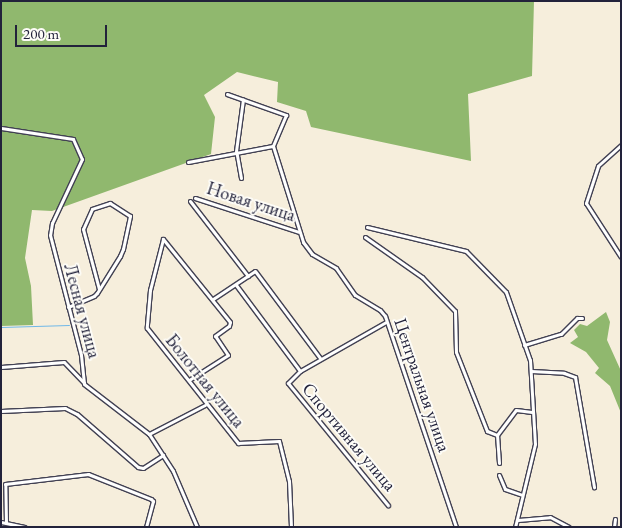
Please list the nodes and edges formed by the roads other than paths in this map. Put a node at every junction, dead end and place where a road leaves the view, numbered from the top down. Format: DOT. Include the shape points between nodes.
graph roads {
  1 [pos="227,94"];
  2 [pos="243,99"];
  3 [pos="1,128"];
  4 [pos="621,145"];
  5 [pos="273,146"];
  6 [pos="236,151"];
  7 [pos="188,162"];
  8 [pos="241,178"];
  9 [pos="194,198"];
  10 [pos="190,201"];
  11 [pos="367,227"];
  12 [pos="299,232"];
  13 [pos="364,237"];
  14 [pos="621,257"];
  15 [pos="248,276"];
  16 [pos="236,285"];
  17 [pos="99,289"];
  18 [pos="213,299"];
  19 [pos="68,307"];
  20 [pos="582,318"];
  21 [pos="386,322"];
  22 [pos="524,345"];
  23 [pos="320,358"];
  24 [pos="1,367"];
  25 [pos="300,371"];
  26 [pos="531,371"];
  27 [pos="189,380"];
  28 [pos="84,384"];
  29 [pos="205,405"];
  30 [pos="1,411"];
  31 [pos="532,412"];
  32 [pos="149,434"];
  33 [pos="497,435"];
  34 [pos="163,455"];
  35 [pos="499,463"];
  36 [pos="499,475"];
  37 [pos="594,487"];
  38 [pos="522,495"];
  39 [pos="388,505"];
  40 [pos="615,519"];
  41 [pos="518,520"];
  42 [pos="1,522"];
  43 [pos="6,523"];
  44 [pos="24,527"];
  45 [pos="146,527"];
  46 [pos="197,527"];
  47 [pos="291,527"];
  48 [pos="456,527"];
  49 [pos="516,527"];
  50 [pos="569,527"];
  51 [pos="614,527"];
  1 -- 2 [label="street"];
  2 -- 5 [label="street" via="284,113"];
  2 -- 6 [label="street"];
  3 -- 19 [label="street, Лесная улица" via="73,139 82,159 50,235"];
  4 -- 14 [label="street" via="598,166 586,204"];
  5 -- 6 [label="street"];
  5 -- 12 [label="street"];
  6 -- 7 [label="street"];
  6 -- 8 [label="street"];
  9 -- 12 [label="street, Новая улица"];
  10 -- 15 [label="street"];
  11 -- 22 [label="street" via="469,254 506,292"];
  12 -- 21 [label="street, Центральная улица" via="312,254 336,268 355,295 380,310"];
  13 -- 33 [label="street" via="422,277 455,311 456,352 487,430"];
  15 -- 16 [label="street"];
  15 -- 23 [label="street" via="255,271"];
  16 -- 18 [label="street"];
  16 -- 25 [label="street"];
  17 -- 17 [label="street" via="120,256 131,221 127,212 110,203 92,208 83,229"];
  17 -- 19 [label="street" via="91,298"];
  18 -- 27 [label="street" via="230,322 215,336 228,355"];
  18 -- 27 [label="street, Болотная улица" via="163,239 150,290 147,328"];
  19 -- 28 [label="street, Лесная улица" via="81,355"];
  20 -- 22 [label="street" via="577,318 561,334"];
  21 -- 23 [label="street, Спортивная улица"];
  21 -- 48 [label="street, Центральная улица"];
  22 -- 26 [label="street"];
  23 -- 25 [label="street, Спортивная улица"];
  24 -- 28 [label="street" via="64,362"];
  25 -- 39 [label="street, Спортивная улица" via="288,381 290,389"];
  26 -- 31 [label="street"];
  26 -- 37 [label="street" via="575,377"];
  27 -- 29 [label="street, Болотная улица"];
  28 -- 32 [label="street, Лесная улица"];
  29 -- 32 [label="street"];
  29 -- 47 [label="street, Болотная улица" via="238,443 279,441 289,481"];
  30 -- 34 [label="street" via="65,408 77,414 138,467 143,468"];
  31 -- 33 [label="street" via="516,410"];
  31 -- 38 [label="street" via="533,456"];
  32 -- 34 [label="street, Лесная улица"];
  33 -- 35 [label="street"];
  34 -- 46 [label="street, Лесная улица"];
  36 -- 38 [label="street" via="505,489"];
  38 -- 41 [label="street"];
  40 -- 51 [label="street"];
  41 -- 49 [label="street"];
  41 -- 50 [label="street" via="550,517"];
  42 -- 43 [label="street"];
  43 -- 44 [label="street"];
  43 -- 45 [label="street" via="5,484 88,474 151,499 154,502"];
}
